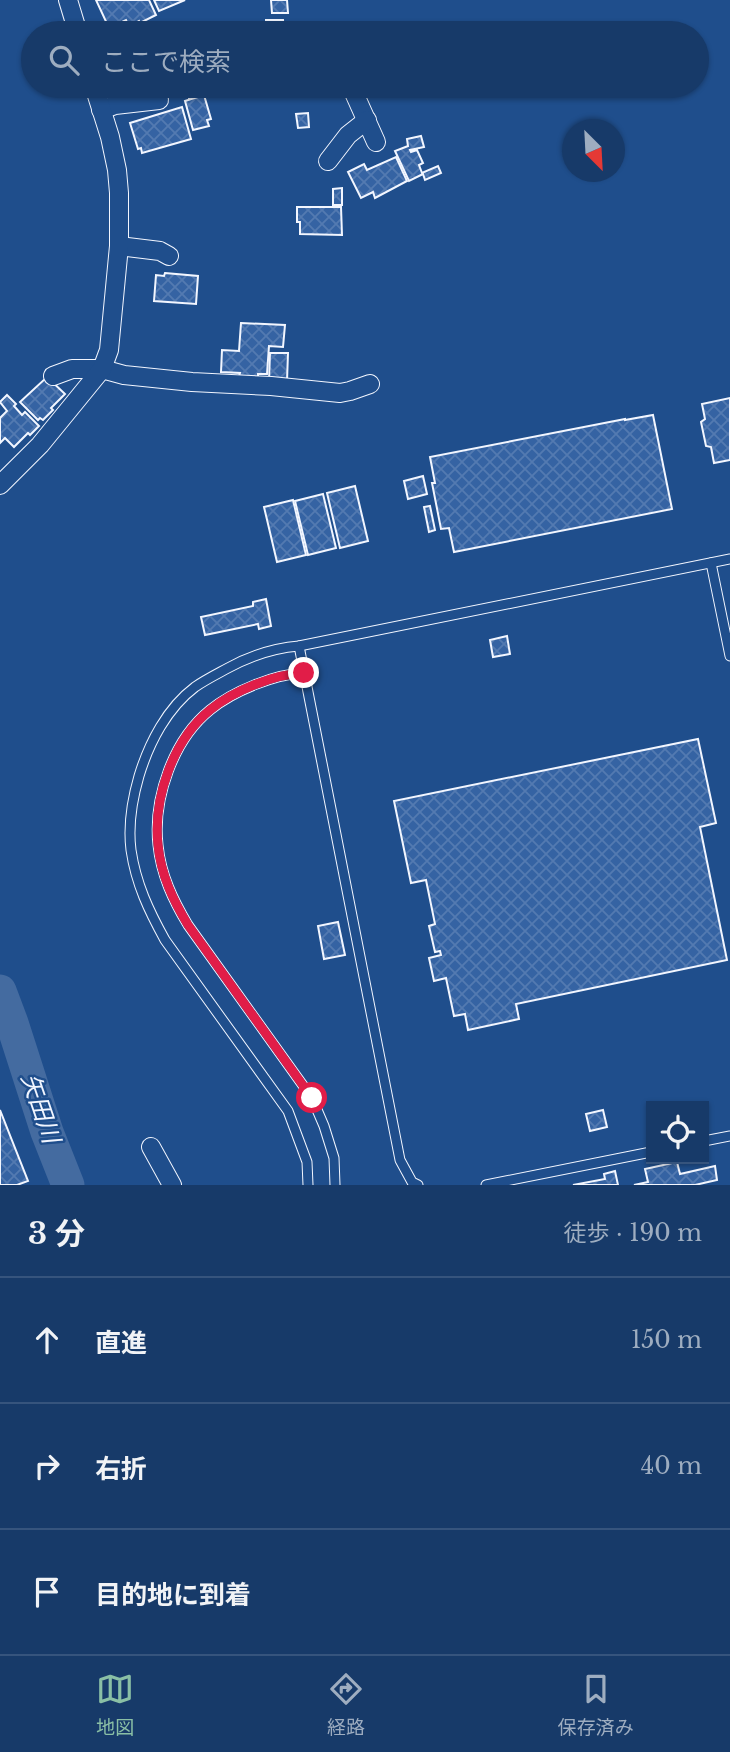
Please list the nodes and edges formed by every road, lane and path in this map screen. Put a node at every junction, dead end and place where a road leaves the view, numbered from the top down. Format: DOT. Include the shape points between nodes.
graph roads {
  1 [pos="68,0"];
  2 [pos="74,21"];
  3 [pos="98,98"];
  4 [pos="357,98"];
  5 [pos="159,100"];
  6 [pos="101,110"];
  7 [pos="367,120"];
  8 [pos="376,142"];
  9 [pos="328,161"];
  10 [pos="119,246"];
  11 [pos="169,256"];
  12 [pos="102,369"];
  13 [pos="53,376"];
  14 [pos="370,384"];
  15 [pos="0,485"];
  16 [pos="730,559"];
  17 [pos="711,563"];
  18 [pos="299,646"];
  19 [pos="730,656"];
  20 [pos="304,673"];
  21 [pos="730,1136"];
  22 [pos="709,1140"];
  23 [pos="151,1147"];
  24 [pos="646,1153"];
  25 [pos="172,1185"];
  26 [pos="308,1185"];
  27 [pos="335,1185"];
  28 [pos="418,1185"];
  29 [pos="486,1185"];
  1 -- 2 [label="street"];
  3 -- 6 [label="street"];
  4 -- 7 [label="street"];
  5 -- 6 [label="street"];
  6 -- 10 [label="street" via="117,170"];
  7 -- 8 [label="street"];
  7 -- 9 [label="street"];
  10 -- 11 [label="street"];
  10 -- 12 [label="street" via="109,350"];
  12 -- 13 [label="street" via="72,369"];
  12 -- 14 [label="street" via="192,382 329,392"];
  12 -- 15 [label="street" via="40,445"];
  16 -- 17 [label="lane"];
  17 -- 18 [label="lane"];
  17 -- 19 [label="lane"];
  18 -- 20 [label="lane"];
  18 -- 26 [label="lane" via="242,660 195,687 178,703 144,760 135,790 131,847 141,893 161,932 288,1111 307,1162"];
  20 -- 27 [label="lane" via="253,685 199,721 179,749 161,796 158,845 166,883 188,925 312,1098 334,1158"];
  20 -- 28 [label="lane" via="400,1160"];
  21 -- 22 [label="lane"];
  23 -- 25 [label="street"];
  24 -- 29 [label="lane"];
}
